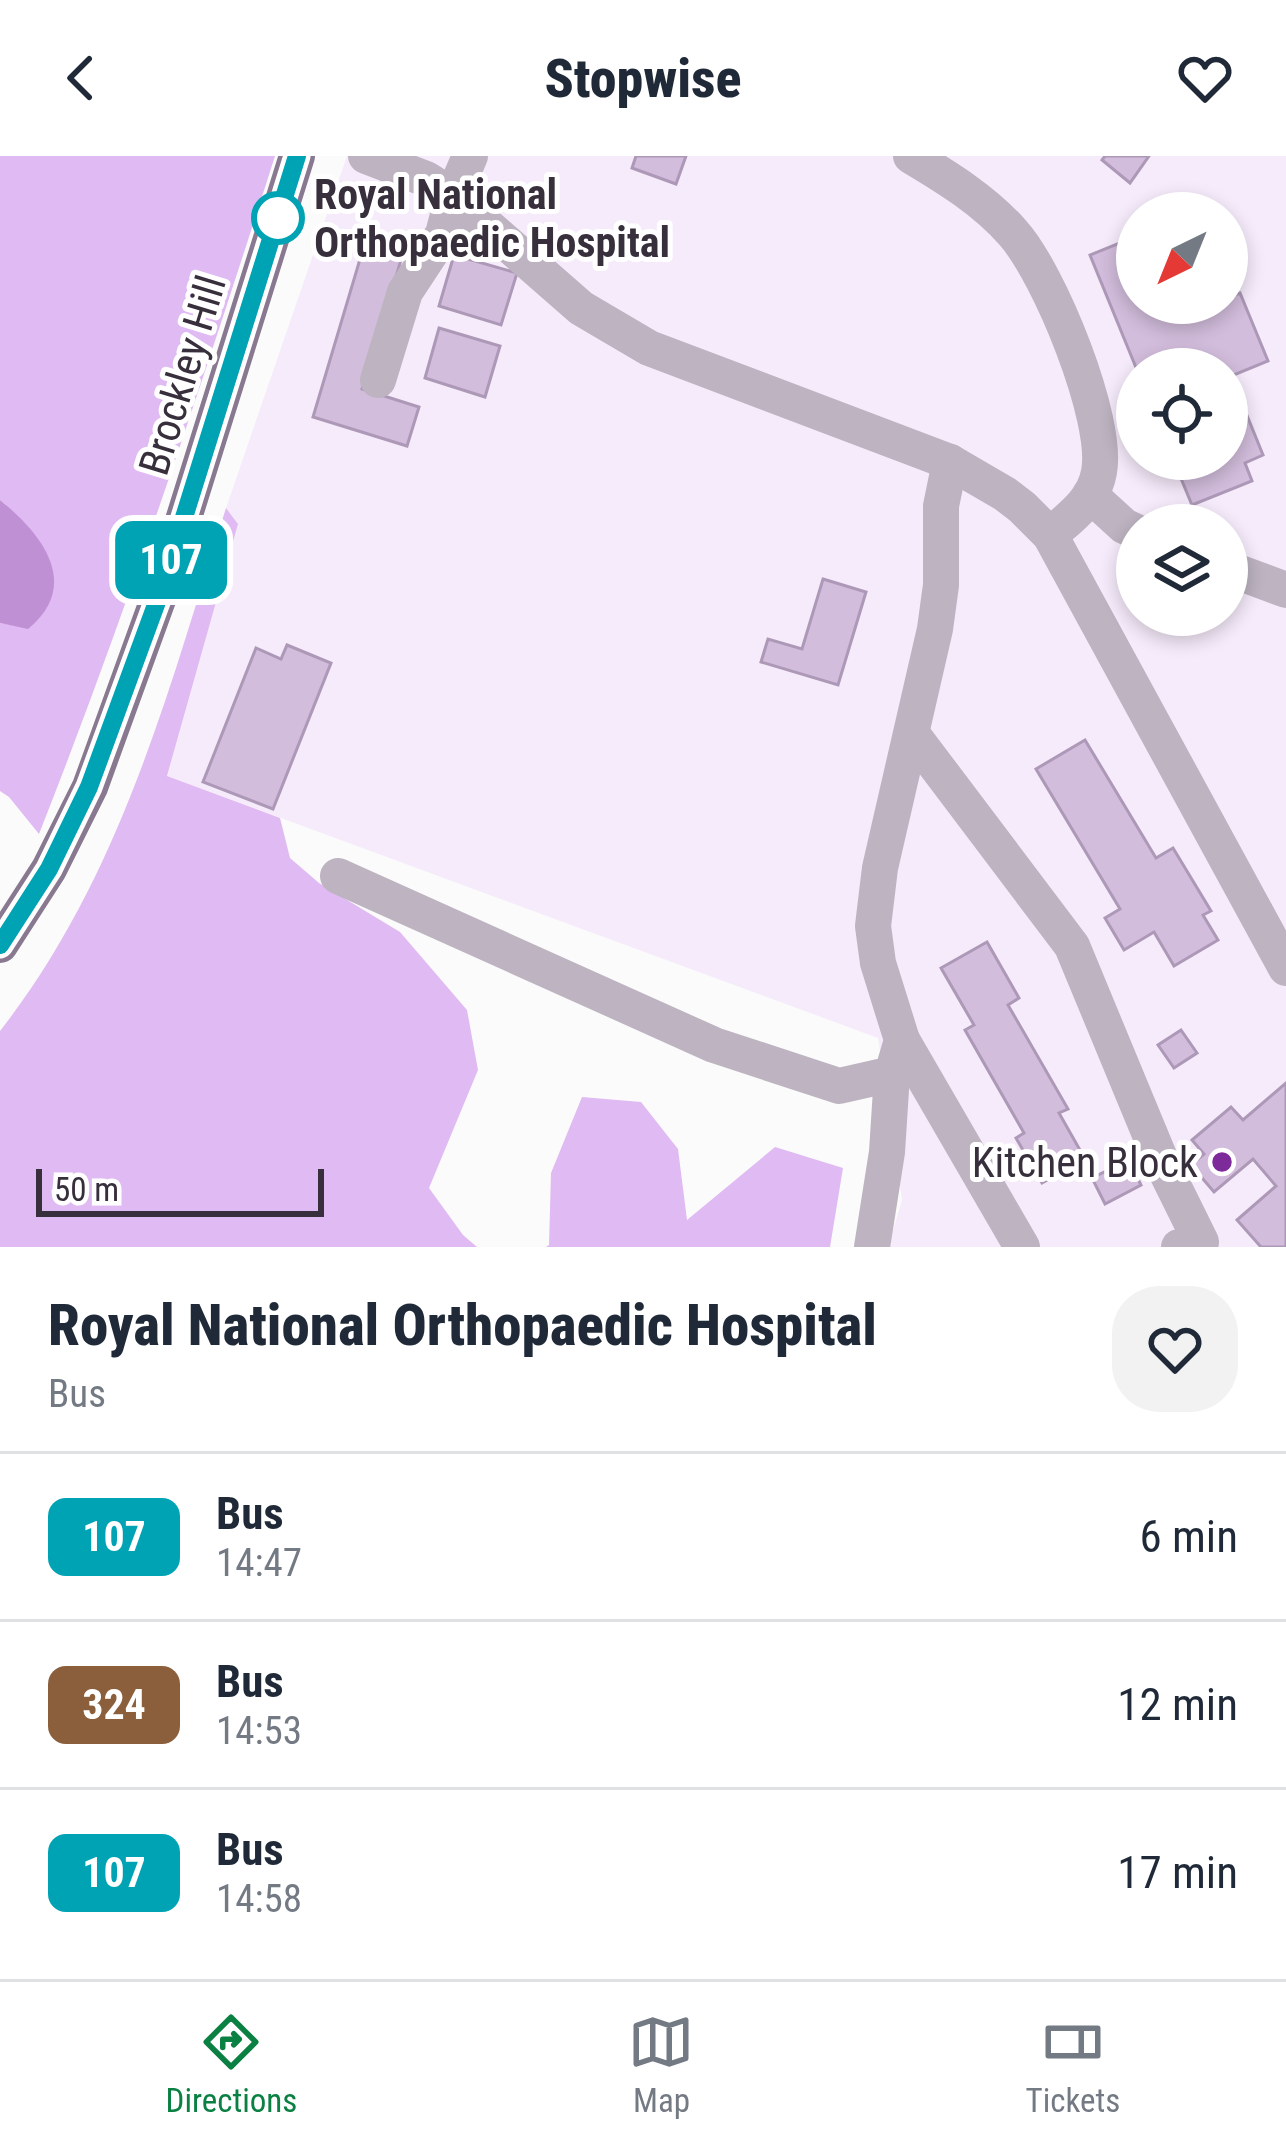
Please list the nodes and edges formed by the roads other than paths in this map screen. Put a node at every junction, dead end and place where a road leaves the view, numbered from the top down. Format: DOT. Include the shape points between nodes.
graph roads {
  1 [pos="297,156"];
  2 [pos="366,156"];
  3 [pos="470,156"];
  4 [pos="911,156"];
  5 [pos="453,196"];
  6 [pos="378,380"];
  7 [pos="950,462"];
  8 [pos="1090,495"];
  9 [pos="1116,519"];
  10 [pos="1050,536"];
  11 [pos="1248,576"];
  12 [pos="1286,590"];
  13 [pos="912,734"];
  14 [pos="338,876"];
  15 [pos="0,945"];
  16 [pos="1286,968"];
  17 [pos="897,1057"];
  18 [pos="1195,1246"];
  19 [pos="872,1247"];
  20 [pos="1022,1247"];
  1 -- 15 [label="main road, Brockley Hill" via="161,591 89,787"];
  2 -- 5 [label="lane"];
  3 -- 5 [label="lane"];
  4 -- 8 [label="lane" via="985,204 1034,261 1093,406 1101,446"];
  5 -- 6 [label="lane" via="443,234 405,292"];
  5 -- 7 [label="lane" via="581,308 649,348"];
  7 -- 10 [label="lane" via="1005,494"];
  7 -- 13 [label="lane" via="935,629"];
  8 -- 9 [label="lane"];
  8 -- 10 [label="lane"];
  10 -- 16 [label="lane"];
  11 -- 12 [label="lane"];
  13 -- 17 [label="lane" via="874,926"];
  13 -- 18 [label="lane" via="1072,946"];
  14 -- 17 [label="lane" via="714,1045 839,1086"];
  17 -- 19 [label="lane"];
  17 -- 20 [label="lane"];
}
